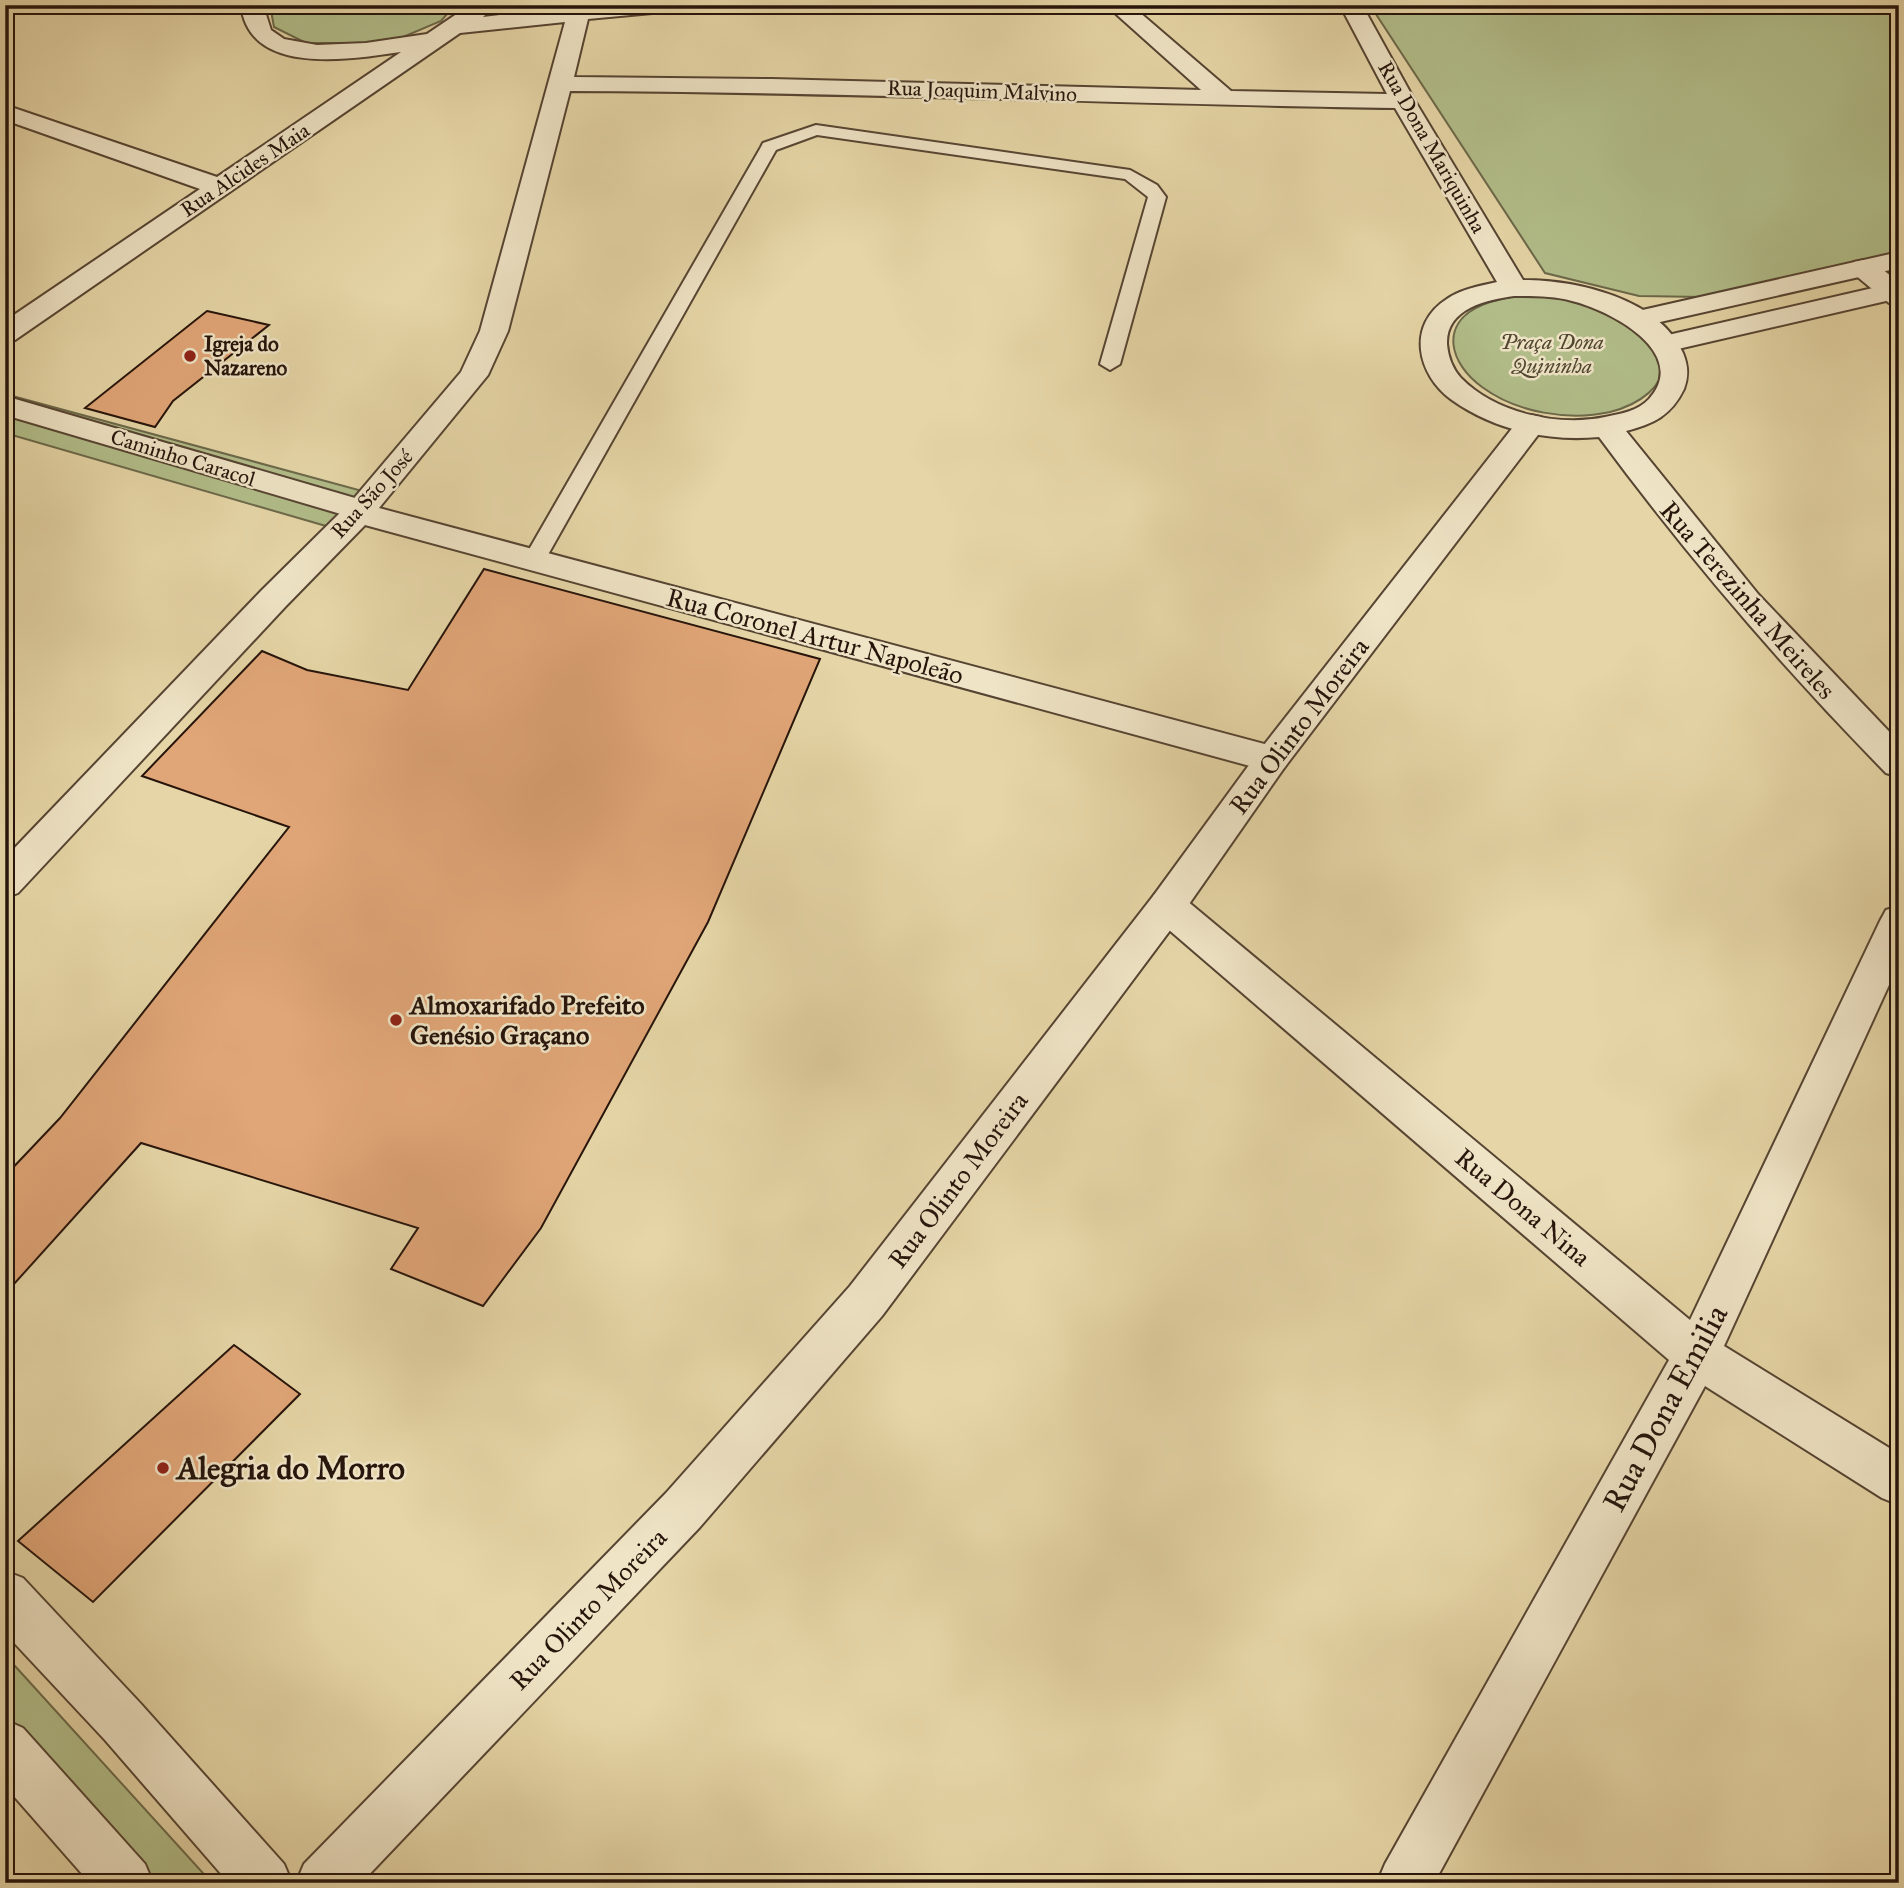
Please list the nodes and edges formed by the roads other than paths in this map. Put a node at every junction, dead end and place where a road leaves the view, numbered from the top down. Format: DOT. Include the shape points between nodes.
graph roads {
  1 [pos="252,5"];
  2 [pos="485,5"];
  3 [pos="663,5"];
  4 [pos="1117,5"];
  5 [pos="1351,5"];
  6 [pos="576,9"];
  7 [pos="447,33"];
  8 [pos="561,84"];
  9 [pos="1226,99"];
  10 [pos="1403,101"];
  11 [pos="5,112"];
  12 [pos="220,187"];
  13 [pos="1899,260"];
  14 [pos="1864,268"];
  15 [pos="1514,288"];
  16 [pos="1897,293"];
  17 [pos="1639,319"];
  18 [pos="5,334"];
  19 [pos="1665,344"];
  20 [pos="1110,364"];
  21 [pos="5,405"];
  22 [pos="1531,424"];
  23 [pos="1607,428"];
  24 [pos="360,512"];
  25 [pos="534,560"];
  26 [pos="1272,759"];
  27 [pos="1899,764"];
  28 [pos="5,883"];
  29 [pos="1167,906"];
  30 [pos="1899,920"];
  31 [pos="1697,1355"];
  32 [pos="1899,1481"];
  33 [pos="5,1596"];
  34 [pos="5,1746"];
  35 [pos="126,1883"];
  36 [pos="265,1883"];
  37 [pos="323,1883"];
  38 [pos="1404,1883"];
  1 -- 7 [label="street" via="263,36 285,47 325,52 377,49"];
  2 -- 7 [label="street, Rua Alcides Maia"];
  3 -- 6 [label="street"];
  4 -- 9 [label="street"];
  5 -- 10 [label="street, Rua Dona Mariquinha"];
  6 -- 7 [label="street"];
  6 -- 8 [label="street, Rua São José"];
  7 -- 12 [label="street, Rua Alcides Maia"];
  8 -- 9 [label="street, Rua Joaquim Malvino" via="792,85"];
  8 -- 24 [label="street, Rua São José" via="484,356 474,375"];
  9 -- 10 [label="street, Rua Joaquim Malvino"];
  10 -- 15 [label="street, Rua Dona Mariquinha"];
  11 -- 12 [label="street"];
  12 -- 18 [label="street, Rua Alcides Maia"];
  13 -- 14 [label="street"];
  14 -- 16 [label="street"];
  14 -- 17 [label="street"];
  15 -- 17 [label="street" via="1581,294"];
  15 -- 22 [label="street" via="1480,294 1453,306 1436,324 1431,346 1439,370 1460,392 1492,411"];
  16 -- 19 [label="street"];
  17 -- 19 [label="street"];
  19 -- 23 [label="street" via="1674,365 1674,386 1661,405 1638,419"];
  20 -- 25 [label="lane" via="1157,197 1151,189 1130,175 816,130 789,138 769,147"];
  21 -- 24 [label="street, Caminho Caracol"];
  22 -- 23 [label="street" via="1570,430"];
  22 -- 26 [label="street, Rua Olinto Moreira"];
  23 -- 27 [label="street, Rua Terezinha Meireles" via="1674,519 1729,583"];
  24 -- 25 [label="street, Rua Coronel Artur Napoleão"];
  24 -- 28 [label="street, Rua São José"];
  25 -- 26 [label="street, Rua Coronel Artur Napoleão"];
  26 -- 29 [label="street, Rua Olinto Moreira"];
  29 -- 31 [label="street, Rua Dona Nina"];
  29 -- 37 [label="street, Rua Olinto Moreira" via="866,1301 776,1406 683,1510"];
  30 -- 31 [label="street, Rua Dona Emilia"];
  31 -- 32 [label="street, Rua Dona Nina"];
  31 -- 38 [label="street, Rua Dona Emilia"];
  33 -- 36 [label="street"];
  34 -- 35 [label="street"];
}
